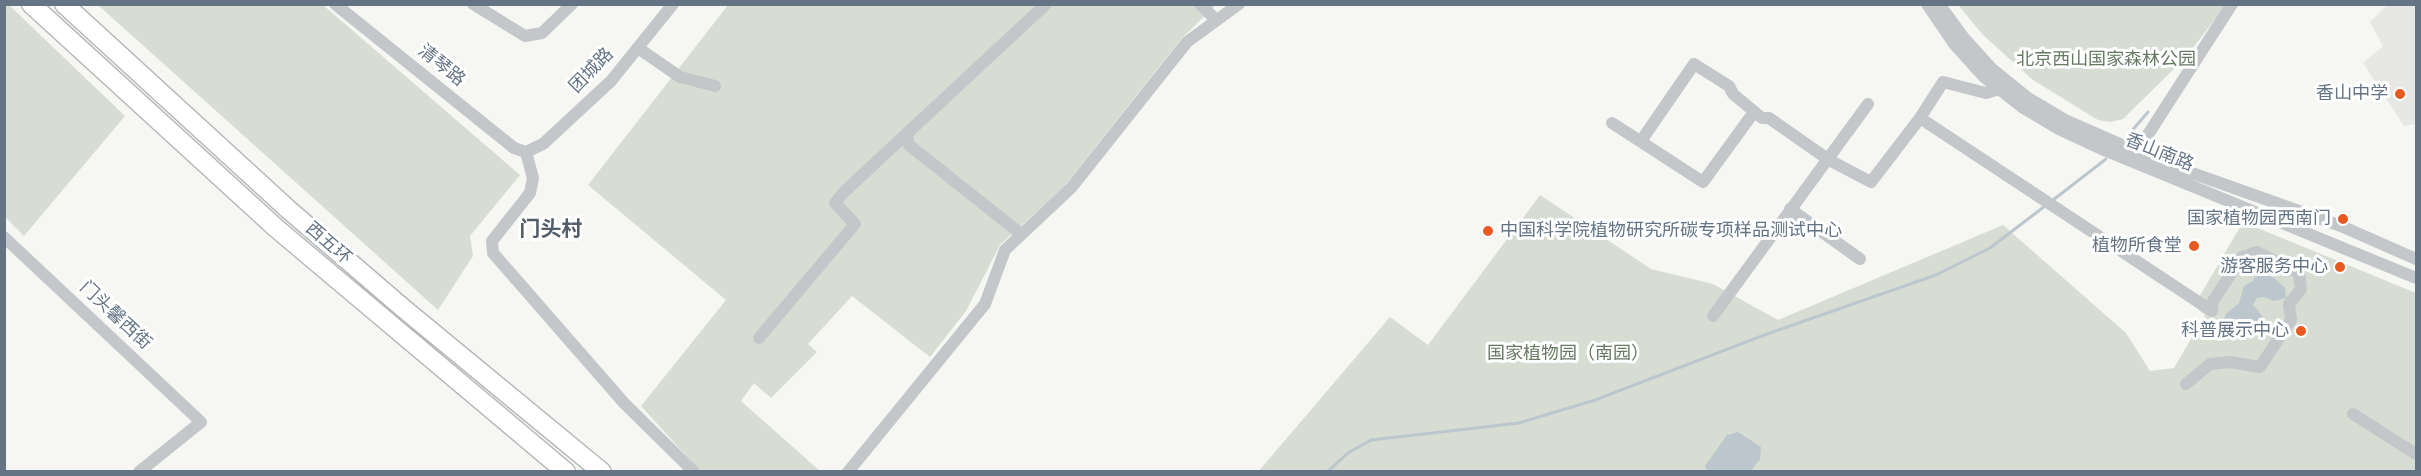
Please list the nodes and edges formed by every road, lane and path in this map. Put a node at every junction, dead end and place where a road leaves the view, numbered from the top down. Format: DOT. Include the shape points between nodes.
graph roads {
  1 [pos="31,4"];
  2 [pos="64,4"];
  3 [pos="335,4"];
  4 [pos="473,4"];
  5 [pos="572,4"];
  6 [pos="673,4"];
  7 [pos="1046,4"];
  8 [pos="1200,4"];
  9 [pos="1239,4"];
  10 [pos="1927,4"];
  11 [pos="1940,4"];
  12 [pos="2232,4"];
  13 [pos="1216,20"];
  14 [pos="638,48"];
  15 [pos="715,86"];
  16 [pos="1999,89"];
  17 [pos="1868,104"];
  18 [pos="1754,112"];
  19 [pos="1920,118"];
  20 [pos="1612,123"];
  21 [pos="907,135"];
  22 [pos="1641,141"];
  23 [pos="2138,150"];
  24 [pos="526,152"];
  25 [pos="1829,160"];
  26 [pos="1790,209"];
  27 [pos="1021,234"];
  28 [pos="4,237"];
  29 [pos="1860,259"];
  30 [pos="2416,259"];
  31 [pos="2416,278"];
  32 [pos="1713,316"];
  33 [pos="759,338"];
  34 [pos="2186,384"];
  35 [pos="2353,414"];
  36 [pos="2416,453"];
  37 [pos="139,471"];
  38 [pos="566,471"];
  39 [pos="602,471"];
  40 [pos="694,471"];
  41 [pos="848,471"];
  1 -- 38 [label="highway, 西五环" via="276,228"];
  2 -- 39 [label="highway, 西五环" via="289,210"];
  3 -- 24 [label="street, 清琴路" via="514,148"];
  4 -- 5 [label="street" via="525,36 542,33"];
  6 -- 14 [label="street, 团城路"];
  7 -- 21 [label="street"];
  8 -- 13 [label="street"];
  9 -- 13 [label="street"];
  10 -- 16 [label="street, 香山南路" via="1955,45"];
  11 -- 23 [label="street, 香山南路" via="1992,69 2028,98 2065,120"];
  12 -- 23 [label="street"];
  13 -- 27 [label="street" via="1187,42 1071,188"];
  14 -- 15 [label="street" via="680,77"];
  14 -- 24 [label="street, 团城路" via="610,81 543,144"];
  16 -- 19 [label="street" via="1986,93 1943,82"];
  16 -- 31 [label="street, 香山南路" via="2059,129 2104,150"];
  17 -- 25 [label="street"];
  18 -- 22 [label="street" via="1703,182"];
  18 -- 22 [label="street" via="1729,86 1694,64"];
  18 -- 25 [label="street" via="1769,118"];
  19 -- 25 [label="street" via="1871,182"];
  19 -- 34 [label="street" via="2212,311 2213,301 2242,257 2257,252 2299,273 2301,289 2289,304 2291,321 2260,367 2230,362 2210,364"];
  20 -- 22 [label="street"];
  21 -- 27 [label="street" via="909,145"];
  21 -- 33 [label="street" via="835,203 855,224"];
  23 -- 30 [label="street, 香山南路" via="2341,226"];
  24 -- 40 [label="street" via="532,178 530,193 492,241 493,253 624,403"];
  25 -- 26 [label="street"];
  26 -- 29 [label="street"];
  26 -- 32 [label="street"];
  27 -- 41 [label="street" via="1005,250 985,303"];
  28 -- 37 [label="street, 门头馨西街" via="201,422"];
  35 -- 36 [label="street"];
}
